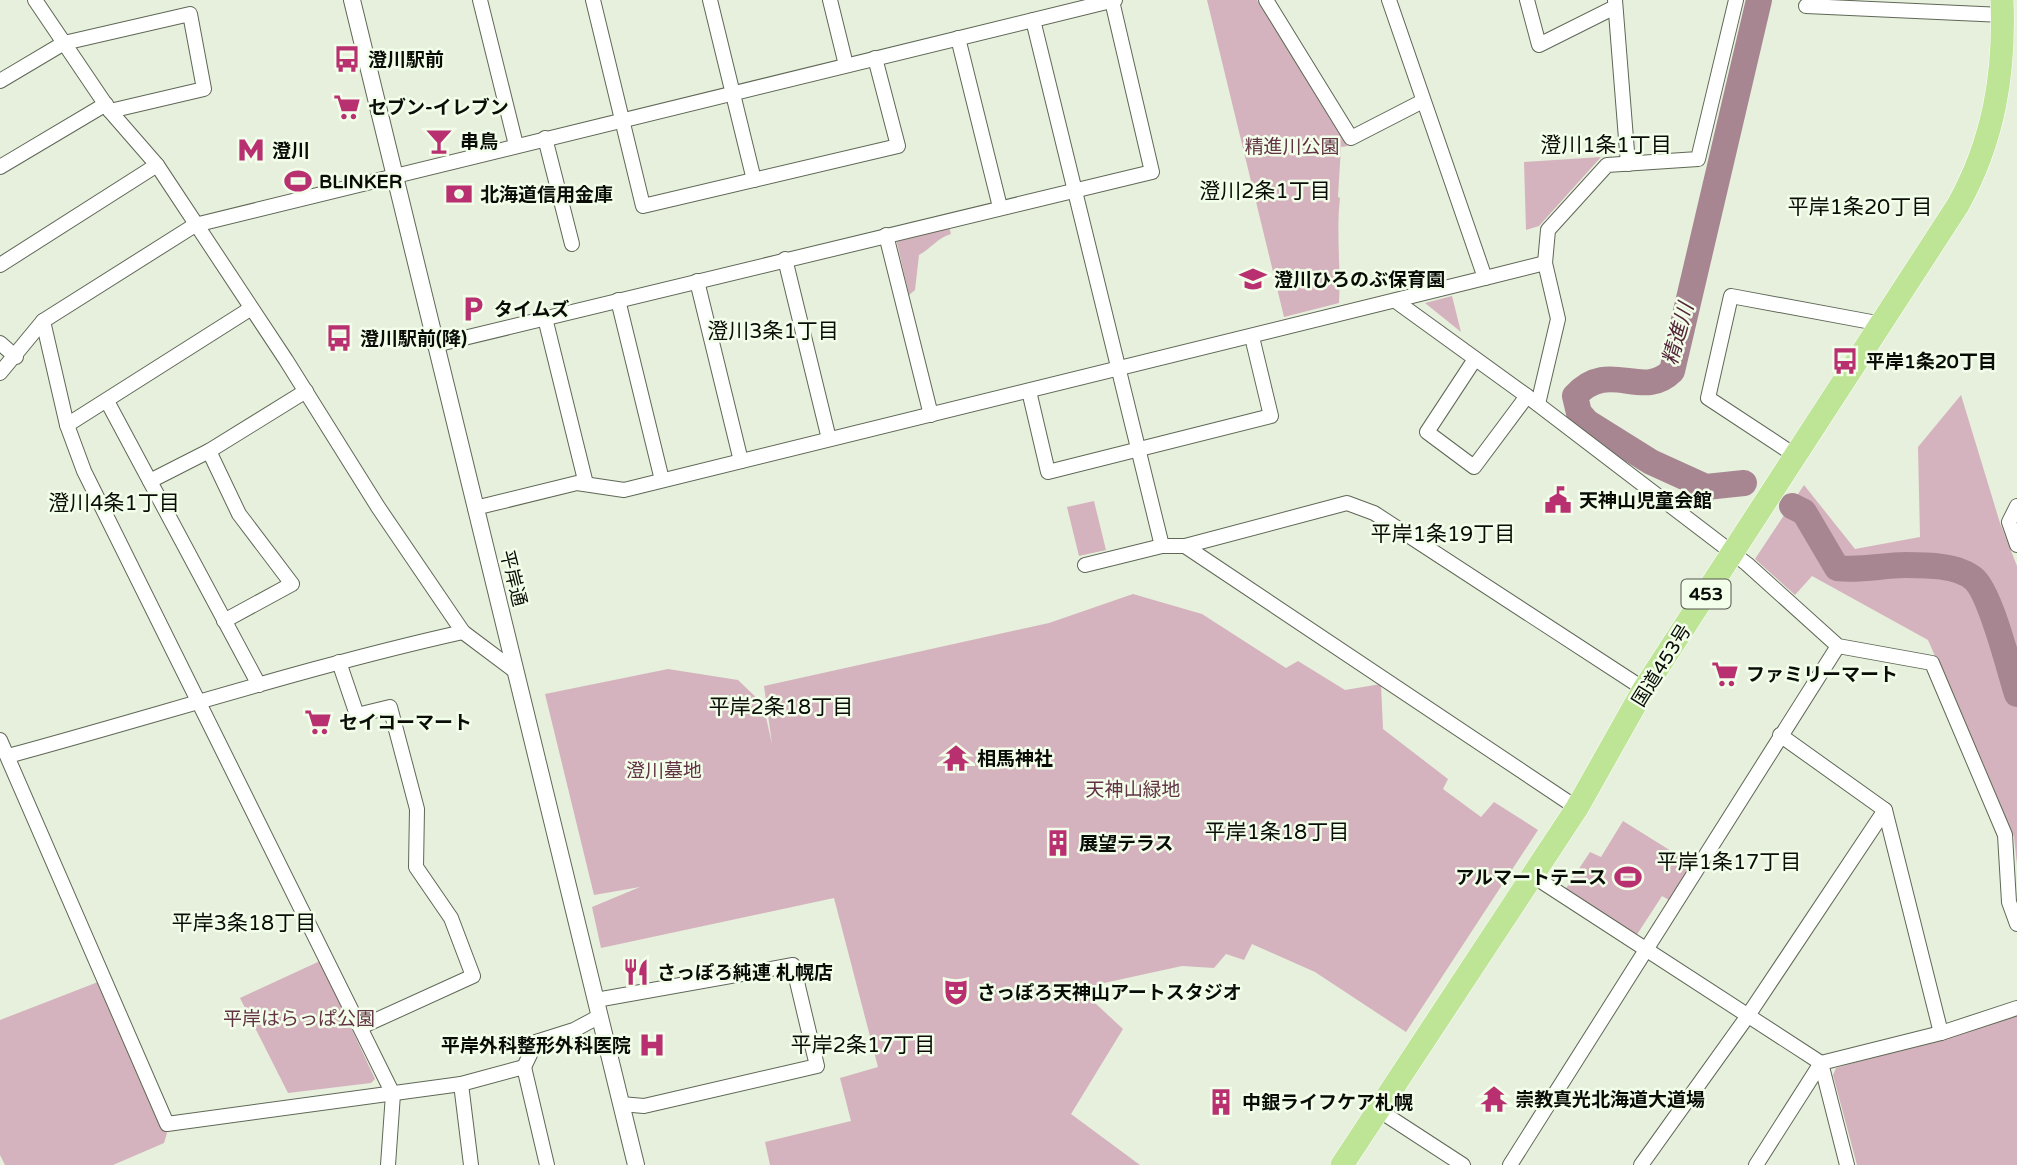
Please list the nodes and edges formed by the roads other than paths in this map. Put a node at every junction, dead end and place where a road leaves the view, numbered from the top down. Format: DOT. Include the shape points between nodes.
graph roads {
  1 [pos="35,0"];
  2 [pos="352,0"];
  3 [pos="480,0"];
  4 [pos="593,0"];
  5 [pos="710,0"];
  6 [pos="830,0"];
  7 [pos="1114,0"];
  8 [pos="1266,0"];
  9 [pos="1388,0"];
  10 [pos="1527,0"];
  11 [pos="1736,0"];
  12 [pos="1615,4"];
  13 [pos="1886,5"];
  14 [pos="1807,6"];
  15 [pos="2003,7"];
  16 [pos="1033,20"];
  17 [pos="958,38"];
  18 [pos="64,43"];
  19 [pos="875,58"];
  20 [pos="846,65"];
  21 [pos="0,81"];
  22 [pos="733,93"];
  23 [pos="1423,101"];
  24 [pos="108,107"];
  25 [pos="622,120"];
  26 [pos="545,138"];
  27 [pos="516,145"];
  28 [pos="1628,163"];
  29 [pos="157,165"];
  30 [pos="0,167"];
  31 [pos="394,175"];
  32 [pos="754,180"];
  33 [pos="1075,190"];
  34 [pos="1000,207"];
  35 [pos="195,225"];
  36 [pos="886,235"];
  37 [pos="572,244"];
  38 [pos="785,259"];
  39 [pos="1545,263"];
  40 [pos="0,265"];
  41 [pos="1485,278"];
  42 [pos="697,281"];
  43 [pos="618,300"];
  44 [pos="1397,302"];
  45 [pos="250,309"];
  46 [pos="545,318"];
  47 [pos="43,321"];
  48 [pos="1882,324"];
  49 [pos="1252,337"];
  50 [pos="0,343"];
  51 [pos="435,345"];
  52 [pos="16,357"];
  53 [pos="1475,359"];
  54 [pos="1119,369"];
  55 [pos="0,373"];
  56 [pos="306,391"];
  57 [pos="1029,391"];
  58 [pos="1532,400"];
  59 [pos="107,401"];
  60 [pos="931,415"];
  61 [pos="67,425"];
  62 [pos="829,439"];
  63 [pos="1138,448"];
  64 [pos="209,451"];
  65 [pos="1796,456"];
  66 [pos="741,461"];
  67 [pos="662,480"];
  68 [pos="150,481"];
  69 [pos="586,484"];
  70 [pos="2017,506"];
  71 [pos="475,508"];
  72 [pos="2017,545"];
  73 [pos="1162,546"];
  74 [pos="1185,546"];
  75 [pos="1732,554"];
  76 [pos="1085,565"];
  77 [pos="224,621"];
  78 [pos="463,632"];
  79 [pos="1838,646"];
  80 [pos="339,662"];
  81 [pos="515,671"];
  82 [pos="259,685"];
  83 [pos="1644,689"];
  84 [pos="202,703"];
  85 [pos="1780,735"];
  86 [pos="0,740"];
  87 [pos="8,756"];
  88 [pos="1577,808"];
  89 [pos="1885,810"];
  90 [pos="1533,876"];
  91 [pos="2017,924"];
  92 [pos="1647,951"];
  93 [pos="598,1008"];
  94 [pos="2017,1008"];
  95 [pos="1748,1017"];
  96 [pos="361,1027"];
  97 [pos="1941,1032"];
  98 [pos="1821,1063"];
  99 [pos="524,1068"];
  100 [pos="461,1084"];
  101 [pos="393,1094"];
  102 [pos="621,1104"];
  103 [pos="1380,1111"];
  104 [pos="388,1165"];
  105 [pos="471,1165"];
  106 [pos="547,1165"];
  107 [pos="636,1165"];
  108 [pos="1342,1165"];
  109 [pos="1463,1165"];
  110 [pos="1510,1165"];
  111 [pos="1641,1165"];
  112 [pos="1756,1165"];
  113 [pos="1847,1165"];
  1 -- 18 [label="street"];
  2 -- 31 [label="street, 平岸通"];
  3 -- 27 [label="street"];
  4 -- 25 [label="street"];
  5 -- 22 [label="street"];
  6 -- 20 [label="street"];
  7 -- 16 [label="street"];
  7 -- 33 [label="street" via="1152,172"];
  8 -- 23 [label="street" via="1351,138"];
  9 -- 23 [label="street"];
  10 -- 12 [label="street" via="1539,46"];
  11 -- 28 [label="street" via="1698,159"];
  12 -- 28 [label="street"];
  13 -- 14 [label="street"];
  13 -- 15 [label="street"];
  15 -- 48 [label="highway, 国道453号 / 453" via="2001,79 1982,154 1958,205"];
  16 -- 17 [label="street"];
  16 -- 33 [label="street"];
  17 -- 19 [label="street"];
  17 -- 34 [label="street"];
  18 -- 21 [label="street"];
  18 -- 24 [label="street"];
  18 -- 24 [label="street" via="190,15 204,89"];
  19 -- 20 [label="street"];
  19 -- 32 [label="street" via="898,146"];
  20 -- 22 [label="street"];
  22 -- 25 [label="street"];
  22 -- 32 [label="street"];
  23 -- 41 [label="street"];
  24 -- 29 [label="street"];
  24 -- 30 [label="street"];
  25 -- 26 [label="street"];
  25 -- 32 [label="street" via="643,206"];
  26 -- 27 [label="street"];
  26 -- 37 [label="street"];
  27 -- 31 [label="street"];
  28 -- 39 [label="street" via="1607,165 1548,230"];
  29 -- 35 [label="street"];
  29 -- 40 [label="street"];
  31 -- 35 [label="street"];
  31 -- 51 [label="street, 平岸通"];
  33 -- 34 [label="street"];
  33 -- 54 [label="street"];
  34 -- 36 [label="street"];
  35 -- 45 [label="street"];
  35 -- 47 [label="street"];
  36 -- 38 [label="street"];
  36 -- 60 [label="street"];
  38 -- 42 [label="street"];
  38 -- 62 [label="street"];
  39 -- 41 [label="street"];
  39 -- 58 [label="street" via="1558,319"];
  41 -- 44 [label="street"];
  42 -- 43 [label="street"];
  42 -- 66 [label="street"];
  43 -- 46 [label="street"];
  43 -- 67 [label="street"];
  44 -- 49 [label="street"];
  44 -- 53 [label="street"];
  45 -- 56 [label="street"];
  45 -- 59 [label="street"];
  46 -- 51 [label="street"];
  46 -- 69 [label="street"];
  47 -- 52 [label="street"];
  47 -- 61 [label="street"];
  48 -- 65 [label="highway, 国道453号 / 453"];
  48 -- 65 [label="street" via="1731,296 1708,398"];
  49 -- 54 [label="street"];
  49 -- 63 [label="street" via="1271,416"];
  50 -- 52 [label="street"];
  51 -- 71 [label="street, 平岸通"];
  52 -- 55 [label="street"];
  53 -- 58 [label="street"];
  53 -- 58 [label="street" via="1427,432 1474,467"];
  54 -- 57 [label="street"];
  54 -- 63 [label="street"];
  56 -- 64 [label="street"];
  56 -- 78 [label="street"];
  57 -- 60 [label="street"];
  57 -- 63 [label="street" via="1048,472"];
  58 -- 75 [label="street"];
  59 -- 61 [label="street"];
  59 -- 68 [label="street"];
  60 -- 62 [label="street"];
  61 -- 84 [label="street" via="84,471"];
  62 -- 66 [label="street"];
  63 -- 73 [label="street"];
  64 -- 68 [label="street"];
  64 -- 77 [label="street" via="239,514 292,584"];
  65 -- 75 [label="highway, 国道453号 / 453"];
  66 -- 67 [label="street"];
  67 -- 69 [label="street" via="624,490"];
  68 -- 77 [label="street"];
  69 -- 71 [label="street"];
  70 -- 72 [label="street" via="2009,522"];
  71 -- 81 [label="street, 平岸通"];
  73 -- 74 [label="street"];
  73 -- 76 [label="street"];
  74 -- 83 [label="street" via="1347,503 1374,513"];
  74 -- 88 [label="street"];
  75 -- 79 [label="street"];
  75 -- 83 [label="highway, 国道453号 / 453"];
  77 -- 82 [label="street"];
  78 -- 80 [label="street"];
  78 -- 81 [label="street"];
  79 -- 85 [label="street"];
  79 -- 91 [label="street" via="1932,663 2005,835 2009,902"];
  80 -- 82 [label="street"];
  80 -- 96 [label="street" via="357,715 390,707 417,810 416,867 451,918 473,976"];
  81 -- 93 [label="street, 平岸通"];
  82 -- 84 [label="street"];
  83 -- 88 [label="highway, 国道453号 / 453"];
  84 -- 87 [label="street"];
  84 -- 96 [label="street"];
  85 -- 89 [label="street"];
  85 -- 92 [label="street"];
  86 -- 87 [label="street"];
  87 -- 101 [label="street" via="167,1124"];
  88 -- 90 [label="highway, 国道453号 / 453"];
  89 -- 95 [label="street"];
  89 -- 97 [label="street"];
  90 -- 92 [label="street"];
  90 -- 103 [label="highway, 国道453号 / 453"];
  92 -- 95 [label="street"];
  92 -- 110 [label="street"];
  93 -- 99 [label="street" via="574,1030 536,1042"];
  93 -- 102 [label="street, 平岸通"];
  93 -- 102 [label="street" via="793,965 817,1066 644,1106"];
  94 -- 97 [label="street"];
  95 -- 98 [label="street"];
  95 -- 111 [label="street"];
  96 -- 101 [label="street"];
  97 -- 98 [label="street"];
  98 -- 112 [label="street"];
  98 -- 113 [label="street"];
  99 -- 100 [label="street"];
  99 -- 106 [label="street"];
  100 -- 101 [label="street"];
  100 -- 105 [label="street"];
  101 -- 104 [label="street"];
  102 -- 107 [label="street, 平岸通"];
  103 -- 108 [label="highway, 国道453号 / 453"];
  103 -- 109 [label="street"];
}
